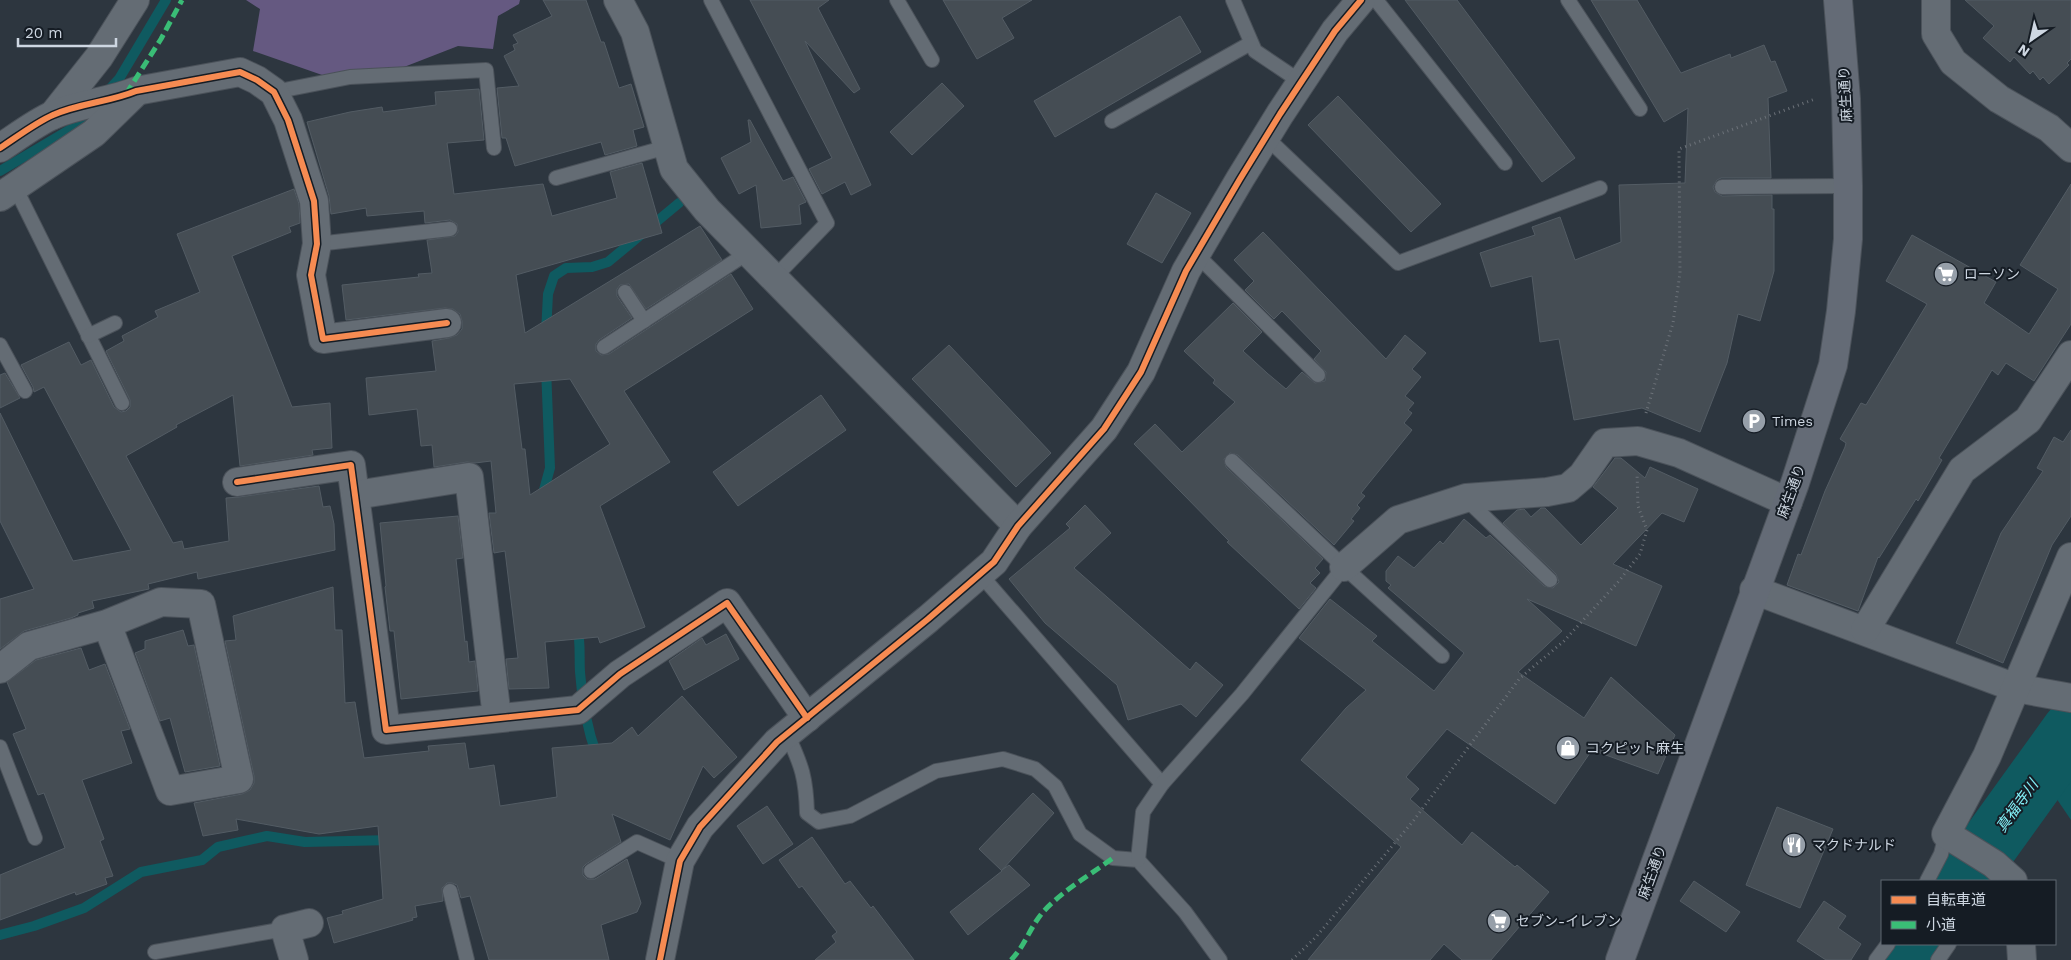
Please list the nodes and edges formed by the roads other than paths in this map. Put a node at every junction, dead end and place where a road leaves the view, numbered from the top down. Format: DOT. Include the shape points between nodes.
graph roads {
  1 [pos="135,0"];
  2 [pos="618,0"];
  3 [pos="711,0"];
  4 [pos="898,0"];
  5 [pos="1233,0"];
  6 [pos="1361,0"];
  7 [pos="1376,0"];
  8 [pos="1568,0"];
  9 [pos="1838,0"];
  10 [pos="1936,0"];
  11 [pos="1251,43"];
  12 [pos="932,60"];
  13 [pos="1301,82"];
  14 [pos="274,92"];
  15 [pos="131,93"];
  16 [pos="1640,109"];
  17 [pos="65,111"];
  18 [pos="1112,121"];
  19 [pos="1266,137"];
  20 [pos="668,147"];
  21 [pos="0,148"];
  22 [pos="494,148"];
  23 [pos="2071,148"];
  24 [pos="1505,163"];
  25 [pos="556,178"];
  26 [pos="1848,186"];
  27 [pos="1722,187"];
  28 [pos="1600,188"];
  29 [pos="7,192"];
  30 [pos="450,229"];
  31 [pos="317,244"];
  32 [pos="749,252"];
  33 [pos="1196,254"];
  34 [pos="774,278"];
  35 [pos="625,292"];
  36 [pos="644,321"];
  37 [pos="447,322"];
  38 [pos="115,323"];
  39 [pos="88,336"];
  40 [pos="0,345"];
  41 [pos="604,347"];
  42 [pos="2071,355"];
  43 [pos="1318,375"];
  44 [pos="25,392"];
  45 [pos="122,403"];
  46 [pos="1232,461"];
  47 [pos="237,482"];
  48 [pos="356,495"];
  49 [pos="1466,498"];
  50 [pos="1788,502"];
  51 [pos="1018,526"];
  52 [pos="2071,557"];
  53 [pos="1344,567"];
  54 [pos="980,574"];
  55 [pos="1550,580"];
  56 [pos="1754,590"];
  57 [pos="107,624"];
  58 [pos="1865,630"];
  59 [pos="1442,656"];
  60 [pos="0,669"];
  61 [pos="2023,690"];
  62 [pos="2071,698"];
  63 [pos="497,718"];
  64 [pos="797,726"];
  65 [pos="0,747"];
  66 [pos="1162,784"];
  67 [pos="35,838"];
  68 [pos="1954,839"];
  69 [pos="1138,860"];
  70 [pos="680,861"];
  71 [pos="590,871"];
  72 [pos="2003,875"];
  73 [pos="1928,880"];
  74 [pos="450,891"];
  75 [pos="297,926"];
  76 [pos="1887,945"];
  77 [pos="1949,945"];
  78 [pos="2021,945"];
  79 [pos="155,952"];
  80 [pos="294,960"];
  81 [pos="467,960"];
  82 [pos="660,960"];
  83 [pos="1220,960"];
  84 [pos="1620,960"];
  85 [pos="1876,960"];
  86 [pos="1938,960"];
  87 [pos="2022,960"];
  1 -- 17 [label="street"];
  2 -- 20 [label="street" via="635,32"];
  3 -- 34 [label="lane" via="826,223"];
  4 -- 12 [label="lane"];
  5 -- 11 [label="lane"];
  6 -- 13 [label="street" via="1335,31"];
  7 -- 24 [label="lane"];
  8 -- 16 [label="lane"];
  9 -- 26 [label="main road, 麻生通り" via="1846,99"];
  10 -- 23 [label="street" via="1936,34 1953,62 1999,99 2049,128"];
  11 -- 13 [label="lane" via="1254,51"];
  11 -- 18 [label="lane"];
  13 -- 19 [label="street"];
  14 -- 15 [label="street" via="240,72"];
  14 -- 22 [label="lane" via="350,77 486,70"];
  14 -- 31 [label="street" via="288,120 314,201"];
  15 -- 17 [label="street"];
  15 -- 29 [label="street" via="94,132"];
  17 -- 21 [label="street"];
  19 -- 28 [label="lane" via="1398,263"];
  19 -- 33 [label="street"];
  20 -- 25 [label="lane"];
  20 -- 32 [label="street" via="674,169 707,210"];
  26 -- 27 [label="lane"];
  26 -- 50 [label="main road, 麻生通り" via="1844,275 1833,365"];
  29 -- 39 [label="lane"];
  30 -- 31 [label="lane"];
  31 -- 37 [label="street" via="311,275 323,339"];
  32 -- 34 [label="street"];
  32 -- 36 [label="lane"];
  33 -- 43 [label="lane"];
  33 -- 51 [label="street" via="1141,372 1104,429"];
  34 -- 51 [label="street"];
  35 -- 36 [label="lane"];
  36 -- 41 [label="lane"];
  38 -- 39 [label="lane"];
  39 -- 45 [label="lane"];
  40 -- 44 [label="lane"];
  42 -- 58 [label="street" via="2028,420 1962,470"];
  46 -- 53 [label="lane"];
  47 -- 48 [label="street" via="351,465"];
  48 -- 63 [label="street" via="386,730"];
  48 -- 63 [label="street" via="469,477"];
  49 -- 50 [label="street" via="1568,488 1582,476 1605,443 1638,441 1679,453"];
  49 -- 53 [label="street" via="1398,520"];
  49 -- 55 [label="lane"];
  50 -- 56 [label="main road, 麻生通り"];
  51 -- 54 [label="street" via="994,562"];
  52 -- 61 [label="street"];
  53 -- 59 [label="lane"];
  53 -- 66 [label="lane" via="1242,694"];
  54 -- 64 [label="street"];
  54 -- 66 [label="lane"];
  56 -- 58 [label="street"];
  56 -- 84 [label="main road, 麻生通り"];
  57 -- 57 [label="street" via="162,602 202,604 239,779 170,791"];
  57 -- 60 [label="street" via="28,646"];
  58 -- 61 [label="street"];
  61 -- 62 [label="street"];
  61 -- 68 [label="street" via="1987,756"];
  63 -- 64 [label="street" via="578,710 620,674 727,603"];
  64 -- 69 [label="lane" via="807,813 819,822 850,816 936,771 1003,760 1035,769 1055,786 1080,834 1113,858"];
  64 -- 70 [label="street" via="777,742 700,828"];
  65 -- 67 [label="lane"];
  66 -- 69 [label="lane" via="1143,812"];
  68 -- 72 [label="street"];
  68 -- 73 [label="lane" via="1941,854"];
  69 -- 83 [label="lane" via="1185,912"];
  70 -- 71 [label="lane" via="637,842"];
  70 -- 82 [label="street"];
  74 -- 81 [label="lane"];
  75 -- 79 [label="lane"];
  75 -- 80 [label="street"];
  76 -- 85 [label="lane"];
  77 -- 86 [label="lane"];
  78 -- 87 [label="street"];
}
